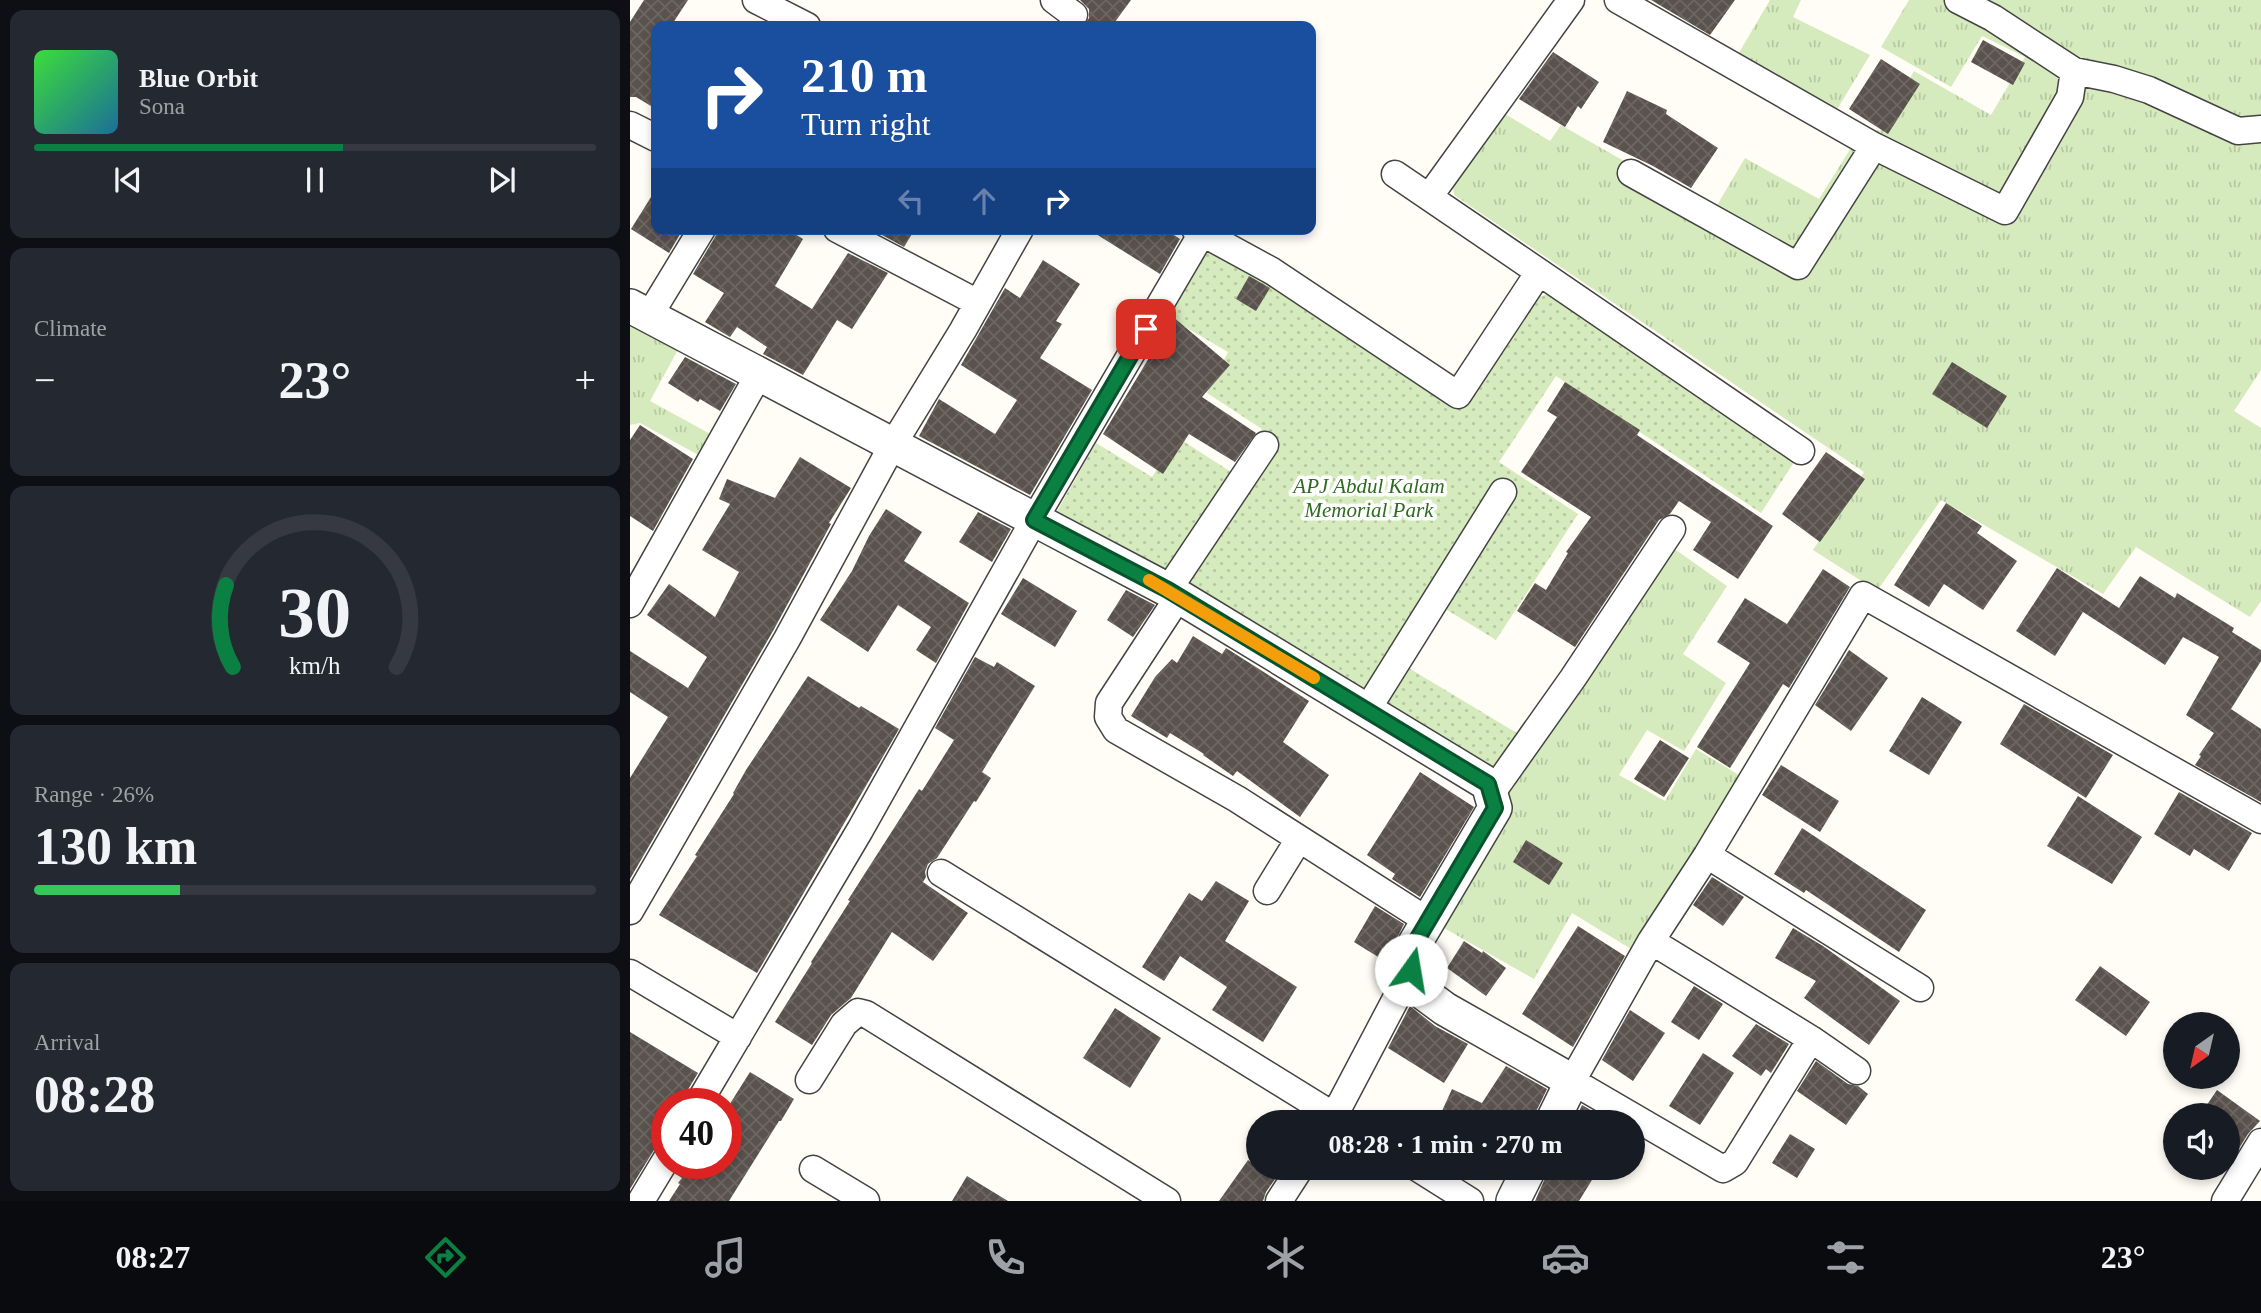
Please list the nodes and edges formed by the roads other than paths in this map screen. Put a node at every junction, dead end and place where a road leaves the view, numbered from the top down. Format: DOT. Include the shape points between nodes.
graph roads {
  1 [pos="756,0"];
  2 [pos="1571,0"];
  3 [pos="1618,0"];
  4 [pos="1958,0"];
  5 [pos="1999,9"];
  6 [pos="797,21"];
  7 [pos="2074,71"];
  8 [pos="630,125"];
  9 [pos="2261,129"];
  10 [pos="651,136"];
  11 [pos="1874,146"];
  12 [pos="1631,173"];
  13 [pos="1395,174"];
  14 [pos="1429,197"];
  15 [pos="697,235"];
  16 [pos="848,235"];
  17 [pos="1017,235"];
  18 [pos="1196,235"];
  19 [pos="1205,235"];
  20 [pos="1539,272"];
  21 [pos="978,303"];
  22 [pos="640,311"];
  23 [pos="759,374"];
  24 [pos="1265,445"];
  25 [pos="892,446"];
  26 [pos="1801,451"];
  27 [pos="1503,492"];
  28 [pos="1034,520"];
  29 [pos="1672,528"];
  30 [pos="1173,593"];
  31 [pos="630,604"];
  32 [pos="1367,710"];
  33 [pos="1491,794"];
  34 [pos="2261,821"];
  35 [pos="1299,839"];
  36 [pos="1707,855"];
  37 [pos="940,873"];
  38 [pos="1267,891"];
  39 [pos="630,911"];
  40 [pos="1428,921"];
  41 [pos="1651,941"];
  42 [pos="1411,970"];
  43 [pos="630,973"];
  44 [pos="1920,988"];
  45 [pos="738,1037"];
  46 [pos="1811,1039"];
  47 [pos="1857,1071"];
  48 [pos="809,1080"];
  49 [pos="1572,1082"];
  50 [pos="708,1088"];
  51 [pos="1321,1110"];
  52 [pos="1342,1110"];
  53 [pos="1558,1110"];
  54 [pos="2258,1153"];
  55 [pos="813,1169"];
  56 [pos="654,1179"];
  57 [pos="1293,1180"];
  58 [pos="1437,1180"];
  59 [pos="1524,1180"];
  60 [pos="641,1201"];
  61 [pos="866,1201"];
  62 [pos="1167,1201"];
  63 [pos="1279,1201"];
  64 [pos="1470,1201"];
  65 [pos="1514,1201"];
  66 [pos="2225,1201"];
  1 -- 6 [label="street"];
  2 -- 14 [label="street"];
  3 -- 11 [label="street"];
  4 -- 5 [label="street"];
  5 -- 7 [label="street"];
  7 -- 9 [label="street" via="2148,90 2238,131"];
  7 -- 11 [label="street" via="2070,97 2005,211"];
  8 -- 10 [label="street"];
  11 -- 12 [label="street" via="1798,266"];
  13 -- 14 [label="street"];
  14 -- 20 [label="street"];
  15 -- 22 [label="street"];
  16 -- 21 [label="street"];
  17 -- 21 [label="street"];
  18 -- 28 [label="street"];
  19 -- 20 [label="street" via="1272,271 1458,395"];
  20 -- 26 [label="street"];
  21 -- 25 [label="street"];
  22 -- 23 [label="street"];
  23 -- 25 [label="street"];
  23 -- 31 [label="street"];
  24 -- 30 [label="street"];
  25 -- 28 [label="street"];
  25 -- 39 [label="street"];
  27 -- 32 [label="street"];
  28 -- 30 [label="street"];
  28 -- 45 [label="street"];
  29 -- 33 [label="street"];
  30 -- 32 [label="street"];
  30 -- 35 [label="street" via="1109,704 1108,717 1116,730"];
  32 -- 33 [label="street" via="1488,784"];
  33 -- 40 [label="street" via="1495,808"];
  34 -- 36 [label="street" via="1863,595"];
  35 -- 38 [label="street"];
  35 -- 40 [label="street"];
  36 -- 41 [label="street"];
  36 -- 44 [label="street"];
  37 -- 51 [label="street"];
  40 -- 42 [label="street" via="1415,943"];
  41 -- 46 [label="street"];
  41 -- 49 [label="street"];
  42 -- 49 [label="street" via="1422,992 1445,1009"];
  42 -- 52 [label="street"];
  43 -- 45 [label="street"];
  45 -- 50 [label="street"];
  46 -- 47 [label="street"];
  46 -- 49 [label="street" via="1735,1163 1723,1169"];
  48 -- 62 [label="street" via="844,1024 858,1012 866,1014"];
  49 -- 53 [label="street"];
  54 -- 66 [label="street"];
  55 -- 61 [label="street"];
  56 -- 60 [label="street"];
  57 -- 63 [label="street"];
  58 -- 64 [label="street"];
  59 -- 65 [label="street"];
}
